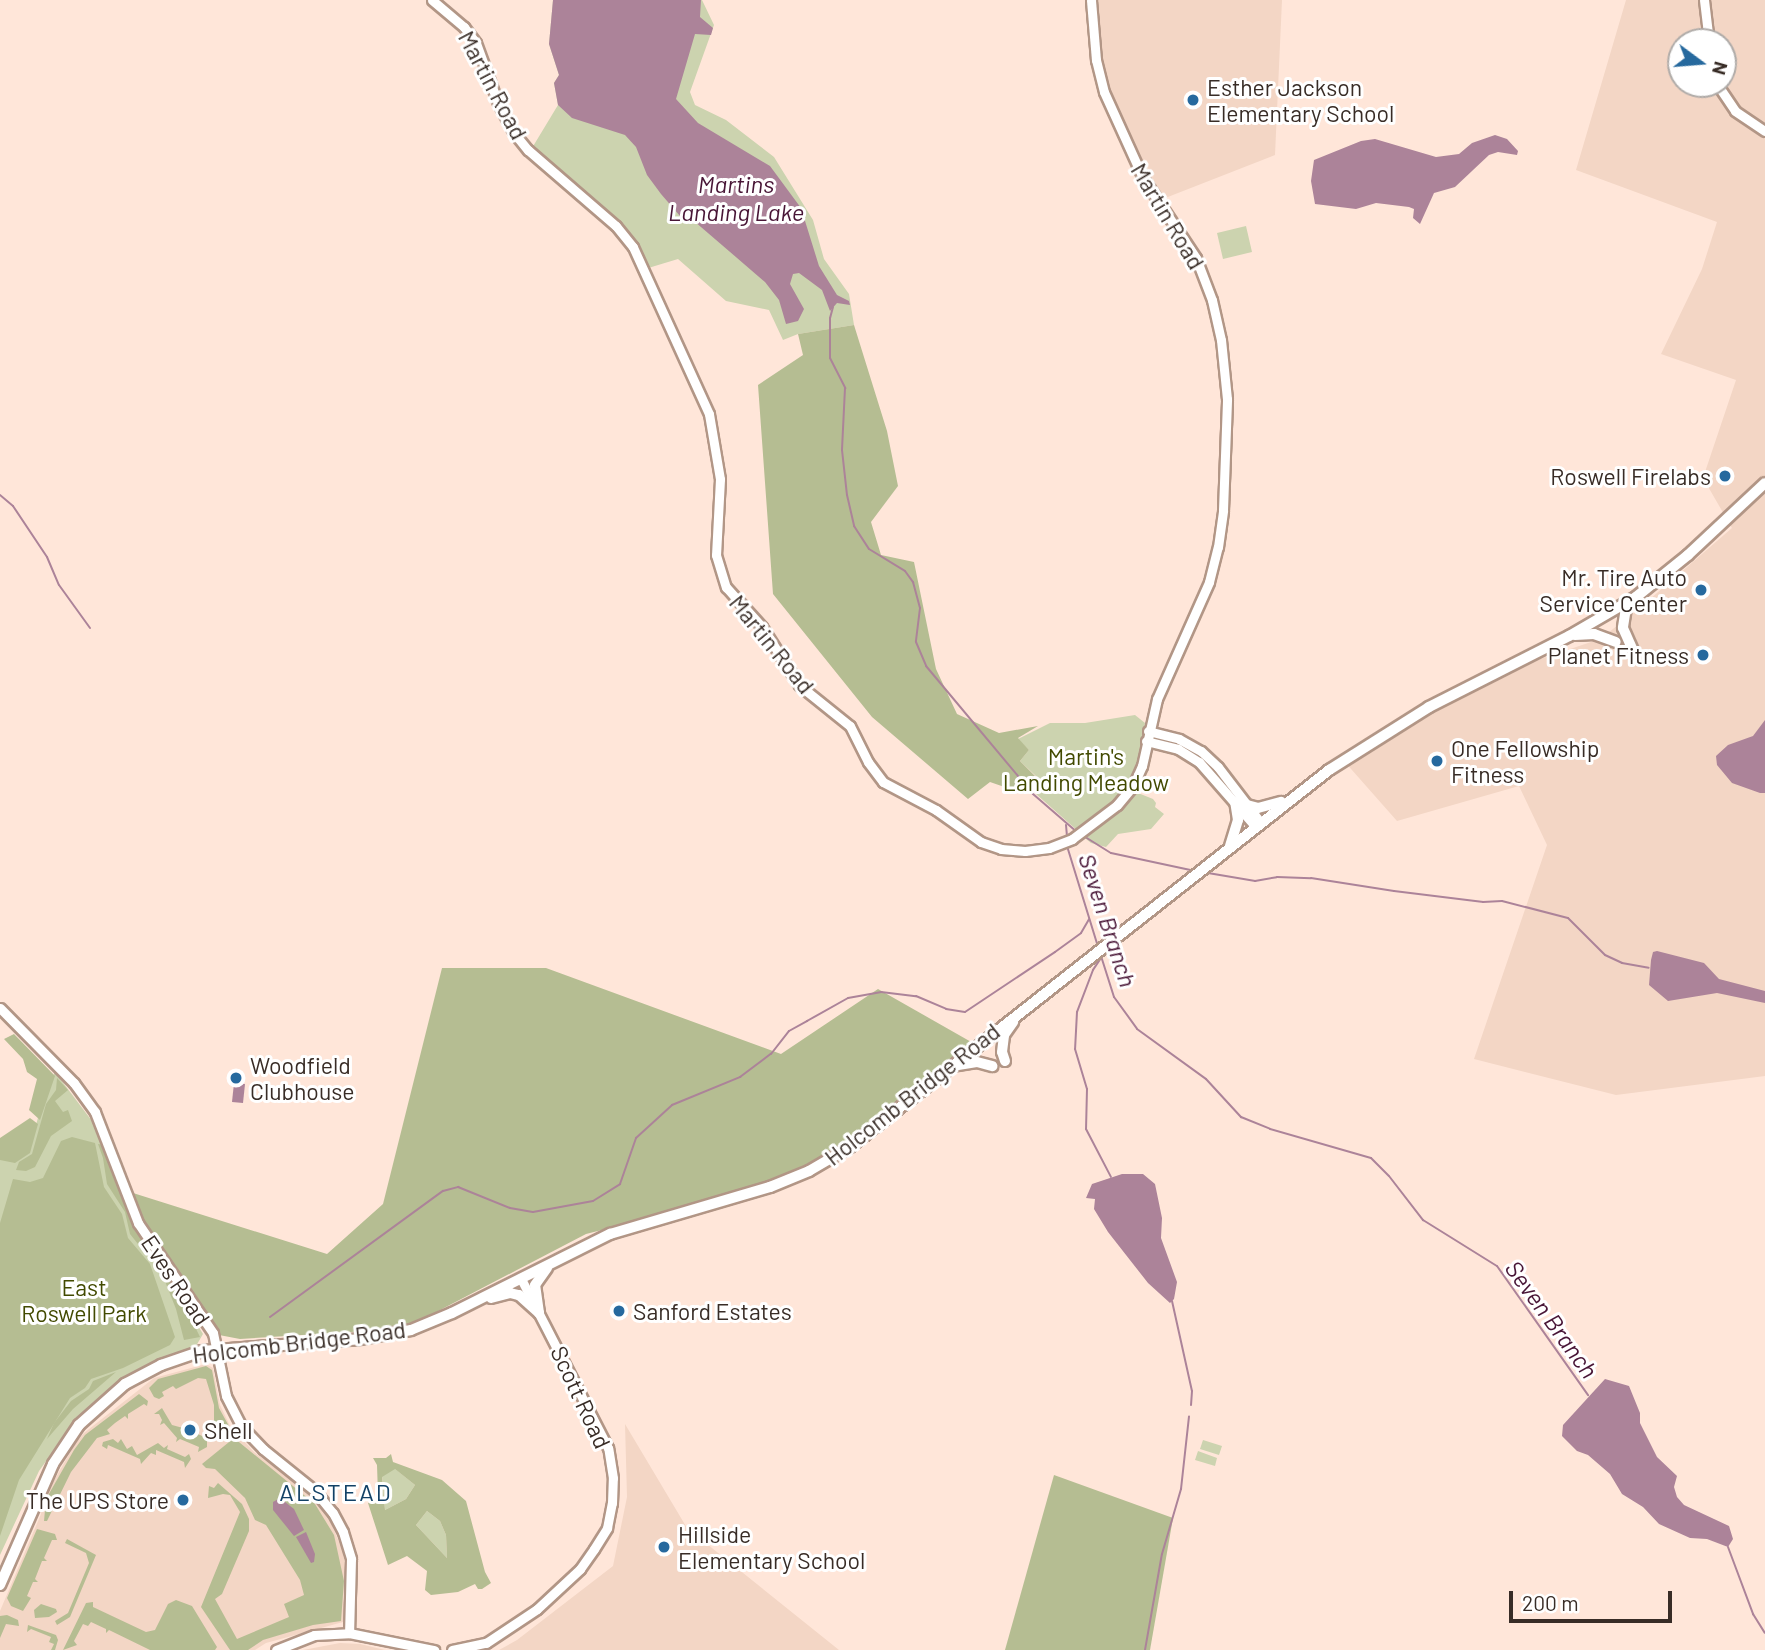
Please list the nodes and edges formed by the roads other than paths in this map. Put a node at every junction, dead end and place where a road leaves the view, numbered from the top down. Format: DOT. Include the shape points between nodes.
graph roads {
  1 [pos="432,0"];
  2 [pos="1091,0"];
  3 [pos="1704,0"];
  4 [pos="1707,28"];
  5 [pos="1726,98"];
  6 [pos="1765,131"];
  7 [pos="1765,483"];
  8 [pos="1636,597"];
  9 [pos="1569,636"];
  10 [pos="1616,642"];
  11 [pos="1634,653"];
  12 [pos="1147,736"];
  13 [pos="1290,799"];
  14 [pos="1235,802"];
  15 [pos="1247,805"];
  16 [pos="1258,824"];
  17 [pos="1230,846"];
  18 [pos="0,1008"];
  19 [pos="1021,1011"];
  20 [pos="1005,1060"];
  21 [pos="992,1066"];
  22 [pos="950,1067"];
  23 [pos="553,1262"];
  24 [pos="521,1279"];
  25 [pos="482,1298"];
  26 [pos="539,1313"];
  27 [pos="218,1351"];
  28 [pos="0,1585"];
  29 [pos="349,1633"];
  30 [pos="276,1650"];
  31 [pos="434,1650"];
  32 [pos="452,1650"];
  1 -- 12 [label="street, Martin Road" via="476,43 514,133 633,247 702,394 714,433 720,479 716,555 722,579 762,627 799,685 850,726 883,782 936,810 981,842 1001,849 1037,851 1072,839 1126,796 1138,776"];
  2 -- 12 [label="street, Martin Road" via="1104,92 1143,178 1203,272 1225,369 1224,487 1218,547 1203,598 1157,699"];
  3 -- 4 [label="street"];
  5 -- 6 [label="street" via="1735,111"];
  7 -- 8 [label="main road, Holcomb Bridge Road"];
  8 -- 9 [label="main road, Holcomb Bridge Road"];
  8 -- 11 [label="main road" via="1626,608 1623,628"];
  9 -- 10 [label="main road" via="1594,634"];
  9 -- 13 [label="main road, Holcomb Bridge Road" via="1412,717"];
  12 -- 14 [label="street" via="1189,755"];
  12 -- 15 [label="street" via="1179,739 1201,751"];
  13 -- 15 [label="main road" via="1262,808"];
  13 -- 16 [label="main road, Holcomb Bridge Road"];
  14 -- 16 [label="street"];
  14 -- 17 [label="main road" via="1238,820"];
  15 -- 16 [label="street"];
  16 -- 17 [label="main road, Holcomb Bridge Road"];
  17 -- 19 [label="main road, Holcomb Bridge Road"];
  18 -- 27 [label="street, Eves Road" via="74,1083 95,1112 138,1223 206,1322"];
  19 -- 20 [label="main road" via="1004,1035"];
  19 -- 22 [label="main road, Holcomb Bridge Road"];
  21 -- 22 [label="main road" via="976,1062"];
  22 -- 23 [label="main road, Holcomb Bridge Road" via="850,1147 809,1171 770,1187 634,1226"];
  23 -- 24 [label="main road, Holcomb Bridge Road"];
  23 -- 26 [label="main road" via="535,1285"];
  24 -- 25 [label="main road, Holcomb Bridge Road"];
  24 -- 26 [label="street, Scott Road"];
  25 -- 26 [label="main road" via="519,1295"];
  25 -- 27 [label="main road, Holcomb Bridge Road" via="434,1322 388,1335"];
  26 -- 32 [label="street, Scott Road" via="608,1448 613,1478 607,1528 580,1569 537,1609 485,1643"];
  27 -- 28 [label="main road, Holcomb Bridge Road" via="180,1357 143,1374 108,1396 79,1425 46,1477"];
  27 -- 29 [label="street, Eves Road" via="226,1396 241,1426 315,1491 343,1532 351,1559"];
  29 -- 30 [label="street" via="314,1636"];
  29 -- 31 [label="street"];
}
